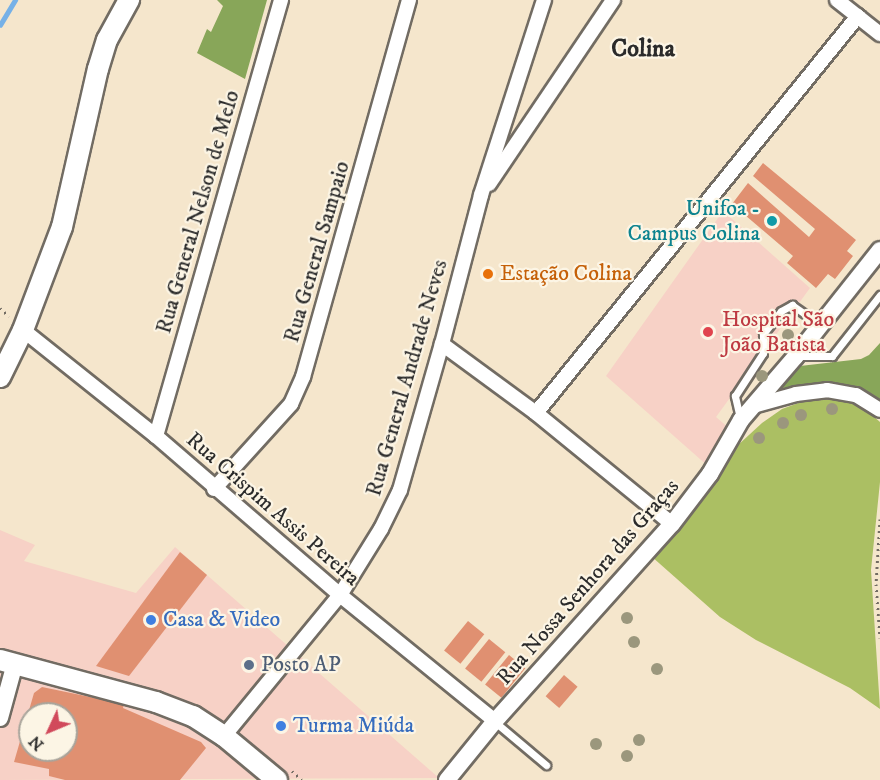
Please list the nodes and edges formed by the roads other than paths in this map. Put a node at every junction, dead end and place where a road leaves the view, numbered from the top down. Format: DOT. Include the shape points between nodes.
graph roads {
  1 [pos="129,0"];
  2 [pos="280,0"];
  3 [pos="409,0"];
  4 [pos="544,0"];
  5 [pos="613,0"];
  6 [pos="837,0"];
  7 [pos="858,16"];
  8 [pos="880,34"];
  9 [pos="481,195"];
  10 [pos="880,250"];
  11 [pos="880,295"];
  12 [pos="821,325"];
  13 [pos="23,330"];
  14 [pos="442,344"];
  15 [pos="796,356"];
  16 [pos="0,377"];
  17 [pos="753,406"];
  18 [pos="880,410"];
  19 [pos="536,413"];
  20 [pos="741,420"];
  21 [pos="156,436"];
  22 [pos="214,489"];
  23 [pos="672,524"];
  24 [pos="340,595"];
  25 [pos="8,661"];
  26 [pos="0,718"];
  27 [pos="495,721"];
  28 [pos="224,736"];
  29 [pos="546,765"];
  30 [pos="277,780"];
  31 [pos="447,780"];
  1 -- 13 [label="main road" via="107,40 62,227"];
  2 -- 21 [label="street, Rua General Nelson de Melo"];
  3 -- 22 [label="street, Rua General Sampaio" via="303,377 291,404"];
  4 -- 9 [label="street, Rua General Andrade Neves"];
  5 -- 9 [label="street, Rua General Andrade Neves"];
  6 -- 7 [label="street"];
  7 -- 8 [label="street"];
  7 -- 19 [label="street"];
  9 -- 14 [label="street, Rua General Andrade Neves"];
  10 -- 12 [label="street, Rua Nossa Senhora das Graças"];
  11 -- 15 [label="lane" via="832,356"];
  12 -- 15 [label="street, Rua Nossa Senhora das Graças"];
  12 -- 20 [label="lane" via="792,305 781,311 763,334 763,353 735,396"];
  13 -- 16 [label="main road"];
  13 -- 21 [label="street, Rua Crispim Assis Pereira"];
  14 -- 19 [label="street"];
  14 -- 24 [label="street, Rua General Andrade Neves" via="400,490"];
  15 -- 17 [label="street, Rua Nossa Senhora das Graças"];
  17 -- 18 [label="street" via="827,390 856,395"];
  17 -- 20 [label="street, Rua Nossa Senhora das Graças"];
  19 -- 23 [label="street"];
  20 -- 23 [label="street, Rua Nossa Senhora das Graças" via="710,474"];
  21 -- 22 [label="street, Rua Crispim Assis Pereira"];
  22 -- 24 [label="street, Rua Crispim Assis Pereira"];
  23 -- 27 [label="street, Rua Nossa Senhora das Graças"];
  24 -- 27 [label="street, Rua Crispim Assis Pereira"];
  24 -- 28 [label="street, Rua General Andrade Neves"];
  25 -- 26 [label="street"];
  25 -- 28 [label="main road" via="166,706 193,716"];
  27 -- 29 [label="lane"];
  27 -- 31 [label="street, Rua Nossa Senhora das Graças"];
  28 -- 30 [label="main road"];
}
